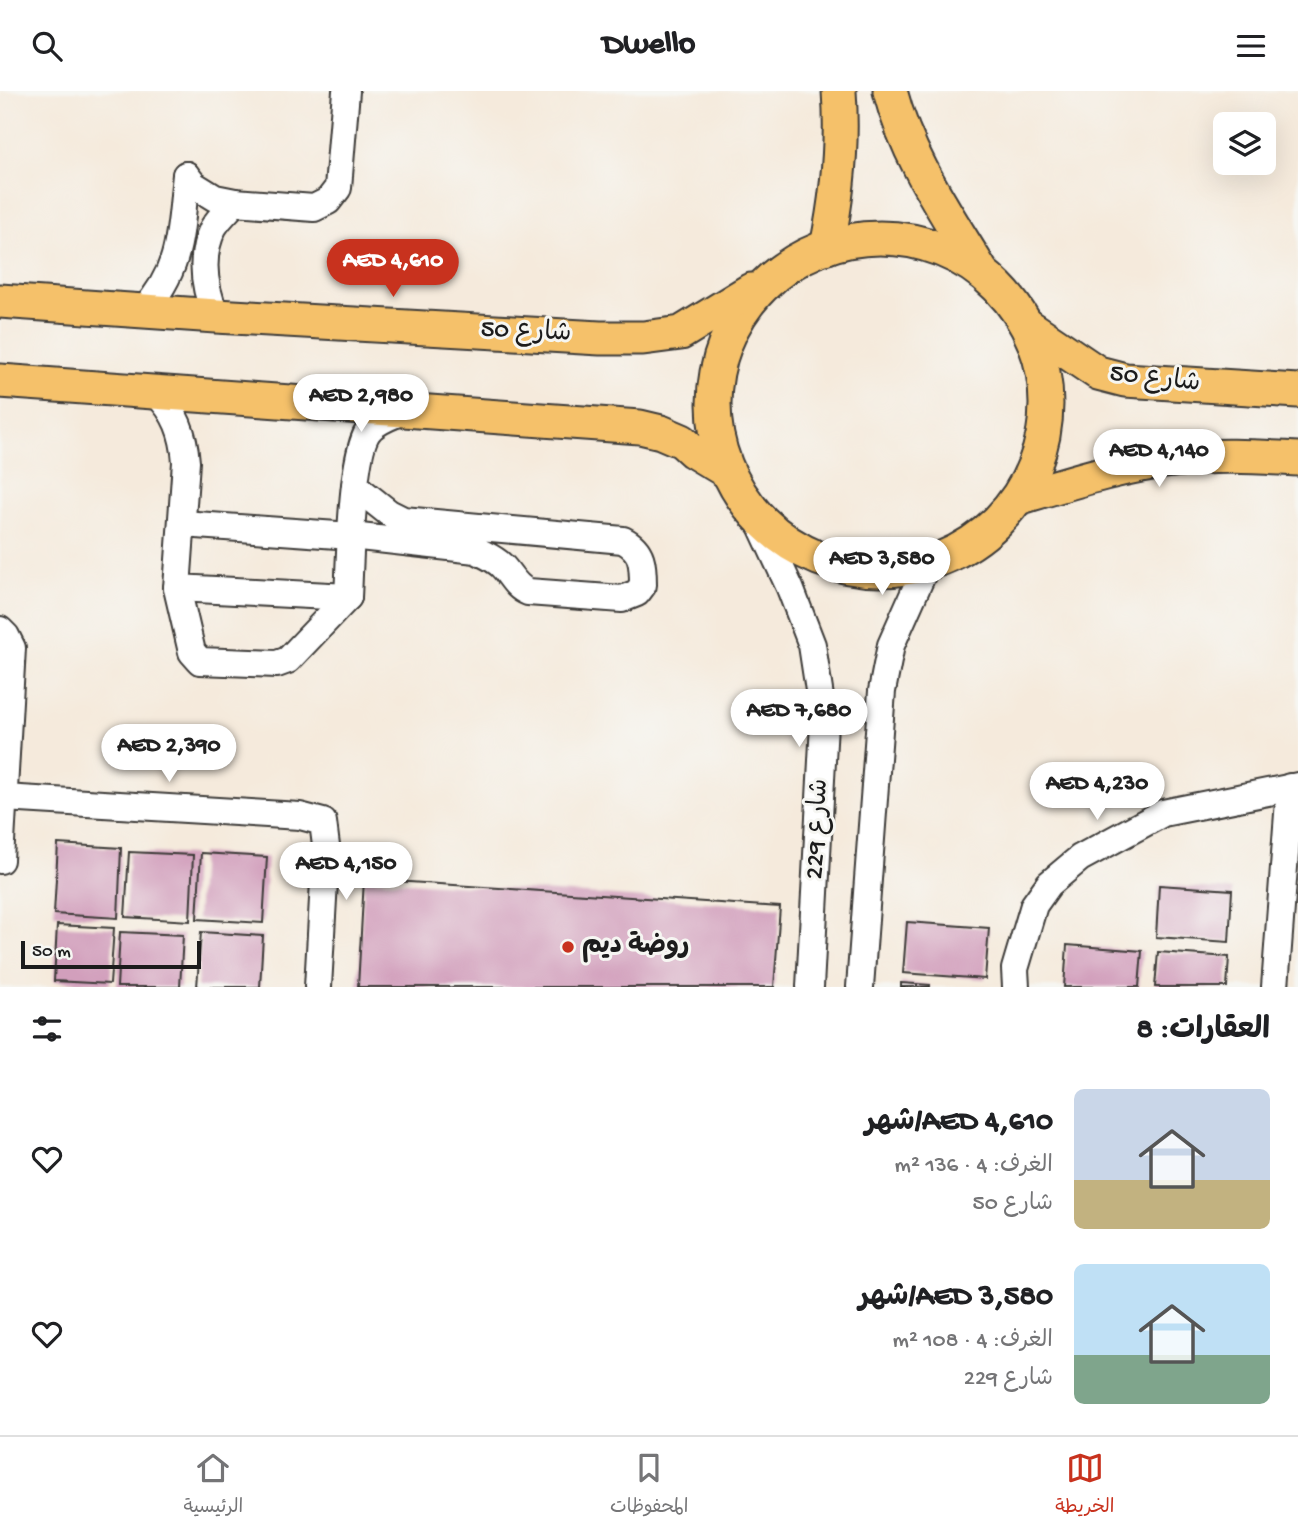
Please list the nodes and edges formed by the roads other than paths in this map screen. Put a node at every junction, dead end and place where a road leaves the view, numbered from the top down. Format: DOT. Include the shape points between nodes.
graph roads {
  1 [pos="346,91"];
  2 [pos="839,91"];
  3 [pos="890,91"];
  4 [pos="235,202"];
  5 [pos="827,247"];
  6 [pos="782,270"];
  7 [pos="982,273"];
  8 [pos="0,301"];
  9 [pos="144,311"];
  10 [pos="216,316"];
  11 [pos="1027,325"];
  12 [pos="0,381"];
  13 [pos="1298,391"];
  14 [pos="155,392"];
  15 [pos="405,409"];
  16 [pos="1298,459"];
  17 [pos="728,472"];
  18 [pos="355,486"];
  19 [pos="1018,498"];
  20 [pos="756,515"];
  21 [pos="182,524"];
  22 [pos="351,536"];
  23 [pos="927,563"];
  24 [pos="177,588"];
  25 [pos="348,597"];
  26 [pos="0,630"];
  27 [pos="1294,787"];
  28 [pos="4,798"];
  29 [pos="0,860"];
  30 [pos="318,987"];
  31 [pos="810,987"];
  32 [pos="860,987"];
  33 [pos="1016,987"];
  34 [pos="1275,987"];
  1 -- 4 [label="street" via="338,188 328,201 314,208"];
  2 -- 5 [label="main road" via="842,150"];
  3 -- 7 [label="main road" via="913,155"];
  4 -- 9 [label="street" via="215,198 186,174 177,255 166,282"];
  4 -- 10 [label="street" via="214,226 207,244 205,281"];
  5 -- 6 [label="main road"];
  5 -- 7 [label="main road" via="853,240 908,240 959,258"];
  6 -- 10 [label="main road, شارع 50" via="681,333 643,338"];
  6 -- 17 [label="main road" via="743,311 719,362 714,418"];
  7 -- 11 [label="main road"];
  8 -- 9 [label="main road, شارع 50"];
  9 -- 10 [label="main road, شارع 50"];
  11 -- 13 [label="main road, شارع 50" via="1098,373 1125,380"];
  11 -- 19 [label="main road" via="1046,382 1047,413 1043,443"];
  12 -- 14 [label="main road"];
  14 -- 15 [label="main road"];
  14 -- 21 [label="street" via="183,434"];
  15 -- 17 [label="main road" via="639,427 682,441"];
  15 -- 18 [label="street" via="370,429 361,448"];
  16 -- 19 [label="main road" via="1179,459 1105,473"];
  17 -- 20 [label="main road"];
  18 -- 22 [label="street"];
  18 -- 22 [label="street" via="403,520 623,540 642,557 643,585 622,599 528,592 492,558 476,550"];
  19 -- 23 [label="main road" via="993,527 972,542"];
  20 -- 23 [label="main road" via="779,536 834,563 865,569"];
  20 -- 31 [label="street, شارع 229" via="812,645 824,723"];
  21 -- 22 [label="street"];
  21 -- 24 [label="street"];
  22 -- 25 [label="street"];
  23 -- 32 [label="street, شارع 229" via="891,645 882,691"];
  24 -- 25 [label="street"];
  24 -- 25 [label="street" via="192,652 206,663 283,663"];
  26 -- 28 [label="street" via="12,648"];
  27 -- 33 [label="street" via="1163,813 1080,858 1049,884 1034,905 1015,968"];
  27 -- 34 [label="street"];
  28 -- 29 [label="street"];
  28 -- 30 [label="street" via="300,816 323,822 326,846"];
}
